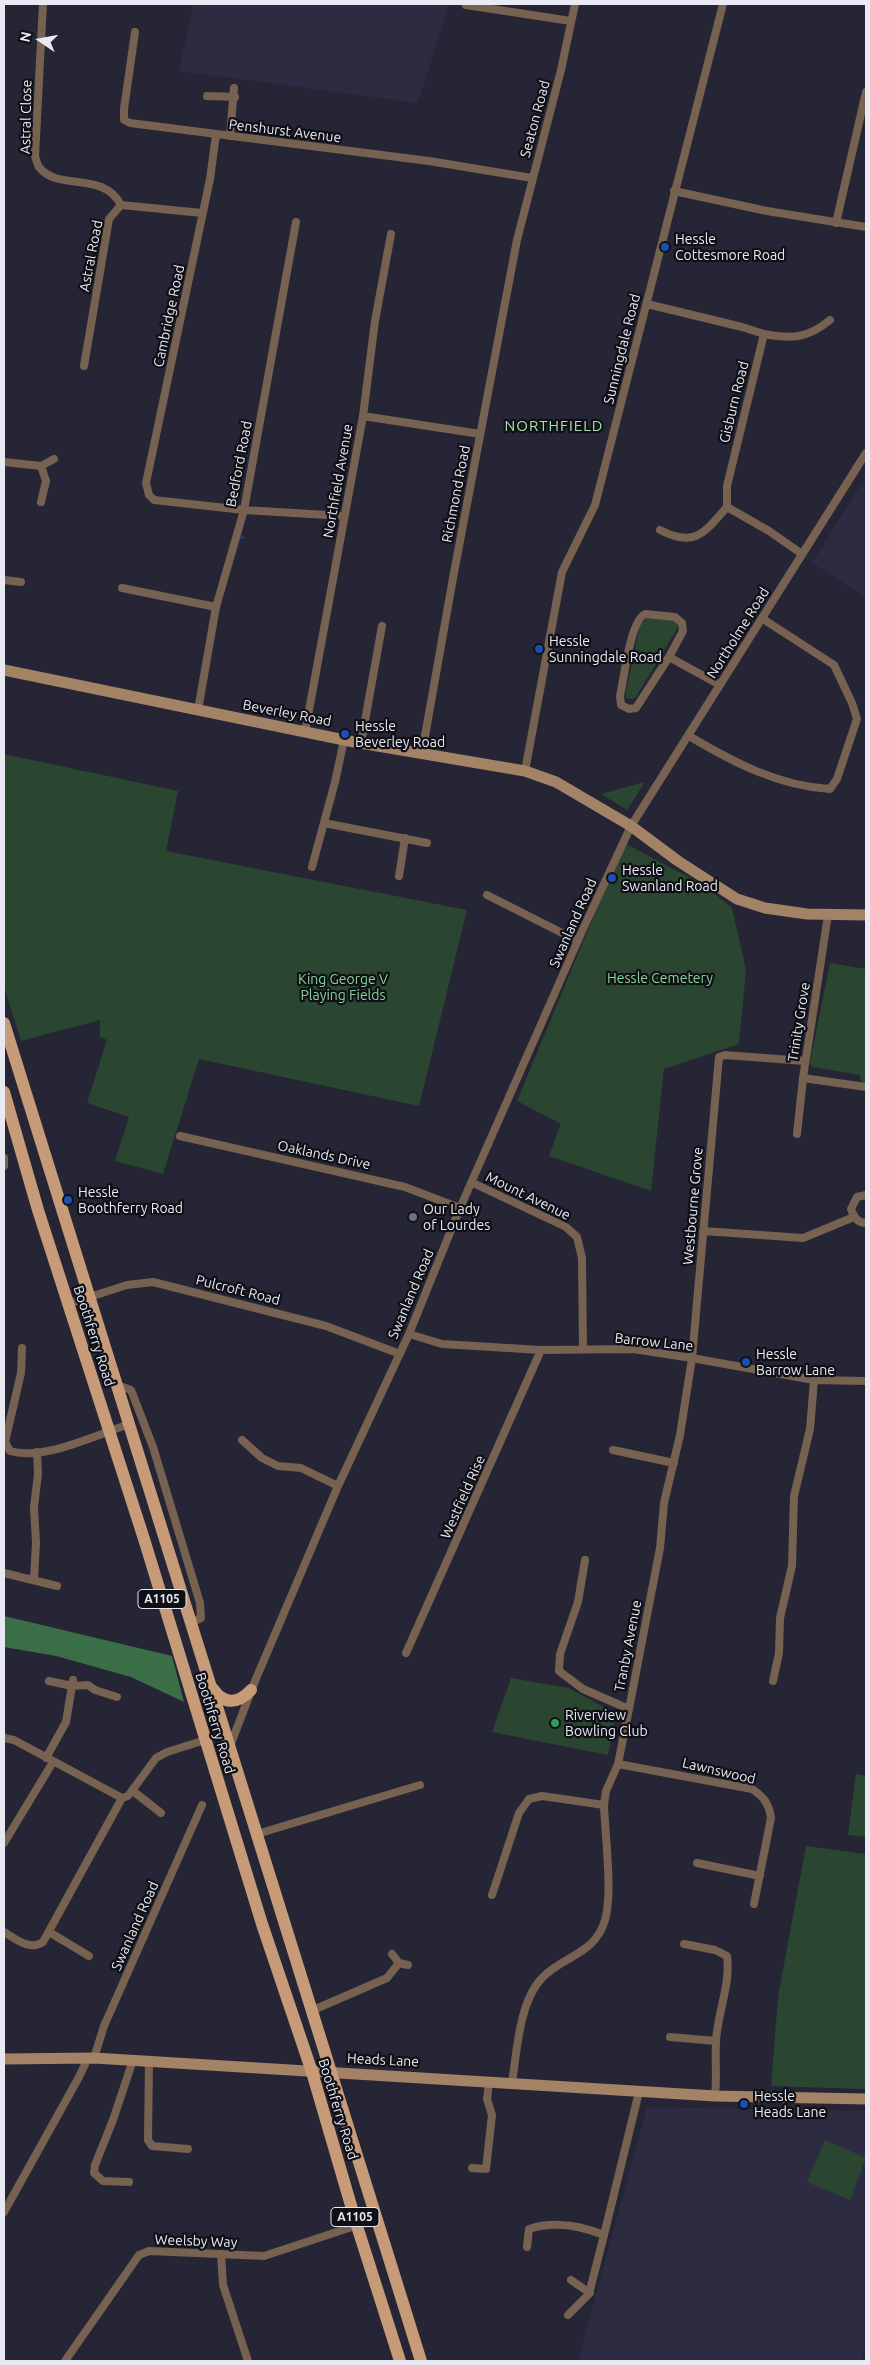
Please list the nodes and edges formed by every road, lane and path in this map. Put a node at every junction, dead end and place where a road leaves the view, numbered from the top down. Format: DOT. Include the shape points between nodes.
graph roads {
  1 [pos="43,4"];
  2 [pos="575,4"];
  3 [pos="723,4"];
  4 [pos="466,5"];
  5 [pos="571,21"];
  6 [pos="135,32"];
  7 [pos="234,88"];
  8 [pos="866,92"];
  9 [pos="207,96"];
  10 [pos="235,97"];
  11 [pos="216,135"];
  12 [pos="230,136"];
  13 [pos="532,178"];
  14 [pos="674,191"];
  15 [pos="121,205"];
  16 [pos="202,213"];
  17 [pos="296,222"];
  18 [pos="836,223"];
  19 [pos="866,228"];
  20 [pos="391,234"];
  21 [pos="517,240"];
  22 [pos="646,304"];
  23 [pos="830,320"];
  24 [pos="764,334"];
  25 [pos="84,366"];
  26 [pos="363,416"];
  27 [pos="480,434"];
  28 [pos="866,453"];
  29 [pos="54,459"];
  30 [pos="4,462"];
  31 [pos="41,466"];
  32 [pos="41,502"];
  33 [pos="727,507"];
  34 [pos="244,510"];
  35 [pos="344,516"];
  36 [pos="660,530"];
  37 [pos="802,554"];
  38 [pos="4,580"];
  39 [pos="21,582"];
  40 [pos="122,588"];
  41 [pos="216,607"];
  42 [pos="763,619"];
  43 [pos="382,626"];
  44 [pos="669,657"];
  45 [pos="4,670"];
  46 [pos="720,685"];
  47 [pos="198,710"];
  48 [pos="305,732"];
  49 [pos="689,736"];
  50 [pos="344,740"];
  51 [pos="361,743"];
  52 [pos="422,753"];
  53 [pos="525,771"];
  54 [pos="324,823"];
  55 [pos="631,826"];
  56 [pos="405,838"];
  57 [pos="428,843"];
  58 [pos="312,867"];
  59 [pos="399,876"];
  60 [pos="487,895"];
  61 [pos="828,915"];
  62 [pos="866,915"];
  63 [pos="578,941"];
  64 [pos="4,1023"];
  65 [pos="805,1061"];
  66 [pos="803,1078"];
  67 [pos="866,1087"];
  68 [pos="4,1092"];
  69 [pos="796,1134"];
  70 [pos="180,1136"];
  71 [pos="4,1158"];
  72 [pos="4,1166"];
  73 [pos="473,1183"];
  74 [pos="866,1195"];
  75 [pos="460,1208"];
  76 [pos="854,1217"];
  77 [pos="866,1223"];
  78 [pos="703,1231"];
  79 [pos="89,1297"];
  80 [pos="68,1304"];
  81 [pos="409,1334"];
  82 [pos="22,1348"];
  83 [pos="583,1349"];
  84 [pos="541,1350"];
  85 [pos="400,1354"];
  86 [pos="692,1358"];
  87 [pos="814,1380"];
  88 [pos="866,1381"];
  89 [pos="117,1386"];
  90 [pos="129,1424"];
  91 [pos="109,1431"];
  92 [pos="242,1440"];
  93 [pos="613,1450"];
  94 [pos="38,1452"];
  95 [pos="674,1463"];
  96 [pos="338,1486"];
  97 [pos="585,1560"];
  98 [pos="4,1573"];
  99 [pos="34,1579"];
  100 [pos="57,1586"];
  101 [pos="190,1623"];
  102 [pos="406,1653"];
  103 [pos="48,1681"];
  104 [pos="773,1682"];
  105 [pos="73,1683"];
  106 [pos="211,1687"];
  107 [pos="251,1690"];
  108 [pos="117,1697"];
  109 [pos="629,1710"];
  110 [pos="4,1738"];
  111 [pos="205,1740"];
  112 [pos="230,1746"];
  113 [pos="50,1760"];
  114 [pos="618,1764"];
  115 [pos="420,1785"];
  116 [pos="133,1792"];
  117 [pos="122,1798"];
  118 [pos="202,1805"];
  119 [pos="604,1806"];
  120 [pos="161,1813"];
  121 [pos="257,1834"];
  122 [pos="5,1839"];
  123 [pos="697,1862"];
  124 [pos="760,1876"];
  125 [pos="492,1895"];
  126 [pos="754,1904"];
  127 [pos="4,1932"];
  128 [pos="49,1932"];
  129 [pos="684,1944"];
  130 [pos="392,1954"];
  131 [pos="89,1956"];
  132 [pos="399,1963"];
  133 [pos="408,1965"];
  134 [pos="311,2011"];
  135 [pos="670,2037"];
  136 [pos="716,2041"];
  137 [pos="91,2058"];
  138 [pos="4,2059"];
  139 [pos="132,2060"];
  140 [pos="150,2060"];
  141 [pos="312,2072"];
  142 [pos="332,2072"];
  143 [pos="489,2082"];
  144 [pos="512,2083"];
  145 [pos="639,2092"];
  146 [pos="715,2096"];
  147 [pos="866,2099"];
  148 [pos="188,2149"];
  149 [pos="472,2168"];
  150 [pos="486,2169"];
  151 [pos="496,2169"];
  152 [pos="129,2182"];
  153 [pos="4,2212"];
  154 [pos="376,2219"];
  155 [pos="357,2226"];
  156 [pos="604,2235"];
  157 [pos="527,2247"];
  158 [pos="221,2254"];
  159 [pos="571,2280"];
  160 [pos="590,2292"];
  161 [pos="568,2315"];
  162 [pos="65,2361"];
  163 [pos="248,2361"];
  164 [pos="400,2361"];
  165 [pos="421,2361"];
  1 -- 15 [label="street, Astral Close" via="35,156 39,167 55,178 98,185 117,196"];
  2 -- 5 [label="street, Seaton Road"];
  3 -- 14 [label="street, Sunningdale Road"];
  4 -- 5 [label="street"];
  5 -- 13 [label="street, Seaton Road"];
  6 -- 11 [label="street, Penshurst Avenue" via="124,120"];
  7 -- 10 [label="street"];
  8 -- 18 [label="street"];
  9 -- 10 [label="street"];
  10 -- 12 [label="street"];
  11 -- 12 [label="street, Penshurst Avenue"];
  11 -- 16 [label="street, Cambridge Road"];
  12 -- 13 [label="street, Penshurst Avenue" via="429,161"];
  13 -- 21 [label="street, Seaton Road"];
  14 -- 18 [label="street"];
  14 -- 22 [label="street, Sunningdale Road"];
  15 -- 16 [label="street"];
  15 -- 25 [label="street, Astral Road" via="108,219"];
  16 -- 34 [label="street, Cambridge Road" via="146,483 154,500"];
  17 -- 34 [label="street, Bedford Road"];
  18 -- 19 [label="street"];
  20 -- 26 [label="street, Northfield Avenue" via="375,321"];
  21 -- 27 [label="street, Richmond Road"];
  22 -- 24 [label="street"];
  22 -- 53 [label="street, Sunningdale Road" via="595,505 562,572"];
  23 -- 24 [label="street" via="804,336 786,338"];
  24 -- 33 [label="street, Gisburn Road" via="727,486"];
  26 -- 27 [label="street"];
  26 -- 35 [label="street, Northfield Avenue"];
  27 -- 52 [label="street, Richmond Road"];
  28 -- 37 [label="street, Northolme Road"];
  29 -- 31 [label="street"];
  30 -- 31 [label="street"];
  31 -- 32 [label="street" via="46,481"];
  33 -- 36 [label="street" via="704,531 688,539"];
  33 -- 37 [label="street"];
  34 -- 35 [label="street"];
  34 -- 41 [label="street, Bedford Road"];
  35 -- 48 [label="street, Northfield Avenue"];
  37 -- 42 [label="street, Northolme Road"];
  38 -- 39 [label="street"];
  40 -- 41 [label="street"];
  41 -- 47 [label="street, Bedford Road"];
  42 -- 46 [label="street, Northolme Road"];
  42 -- 49 [label="street" via="834,665 852,703 857,719 837,780 830,789 789,783 761,774"];
  43 -- 51 [label="street"];
  44 -- 44 [label="street" via="636,708 621,705 620,696 635,627 641,616 675,618 682,623 683,631"];
  44 -- 46 [label="street"];
  45 -- 47 [label="street, Beverley Road"];
  46 -- 49 [label="street, Northolme Road"];
  47 -- 48 [label="street, Beverley Road"];
  48 -- 50 [label="street, Beverley Road"];
  49 -- 55 [label="street, Northolme Road"];
  50 -- 51 [label="street, Beverley Road"];
  50 -- 54 [label="street"];
  51 -- 52 [label="street, Beverley Road"];
  52 -- 53 [label="street, Beverley Road"];
  53 -- 55 [label="street, Beverley Road" via="556,782"];
  54 -- 56 [label="street"];
  54 -- 58 [label="street"];
  55 -- 61 [label="street, Beverley Road" via="737,899 765,908"];
  55 -- 63 [label="street, Swanland Road"];
  56 -- 57 [label="street"];
  56 -- 59 [label="street"];
  60 -- 63 [label="street"];
  61 -- 62 [label="street, Beverley Road"];
  61 -- 65 [label="street, Trinity Grove"];
  63 -- 73 [label="street, Swanland Road"];
  64 -- 79 [label="main road, Boothferry Road / A1105"];
  65 -- 66 [label="street, Trinity Grove"];
  65 -- 78 [label="street, Westbourne Grove" via="719,1057"];
  66 -- 67 [label="street"];
  66 -- 69 [label="street, Trinity Grove"];
  68 -- 80 [label="main road, Boothferry Road / A1105"];
  70 -- 75 [label="street, Oaklands Drive" via="405,1187"];
  71 -- 72 [label="street"];
  73 -- 75 [label="street, Swanland Road"];
  73 -- 83 [label="street, Mount Avenue" via="566,1226 577,1237 582,1258"];
  74 -- 76 [label="street" via="857,1197 853,1202"];
  75 -- 81 [label="street, Swanland Road"];
  76 -- 77 [label="street"];
  76 -- 78 [label="street" via="804,1238"];
  78 -- 86 [label="street, Westbourne Grove"];
  79 -- 80 [label="street, Pulcroft Road"];
  79 -- 85 [label="street, Pulcroft Road" via="127,1285 153,1282 326,1326"];
  79 -- 89 [label="main road, Boothferry Road / A1105"];
  80 -- 91 [label="main road, Boothferry Road / A1105"];
  81 -- 84 [label="street, Barrow Lane" via="442,1344"];
  81 -- 85 [label="street, Swanland Road"];
  82 -- 94 [label="street" via="21,1373 6,1445 12,1452"];
  83 -- 84 [label="street, Barrow Lane"];
  83 -- 86 [label="street, Barrow Lane" via="633,1349"];
  84 -- 102 [label="street, Westfield Rise"];
  85 -- 96 [label="street, Swanland Road"];
  86 -- 87 [label="street, Barrow Lane"];
  86 -- 95 [label="street, Tranby Avenue"];
  87 -- 88 [label="street, Barrow Lane"];
  87 -- 104 [label="street" via="810,1428 794,1496 792,1566 780,1618 779,1653"];
  89 -- 90 [label="main road, Boothferry Road / A1105"];
  89 -- 101 [label="street, Boothferry Road" via="131,1390 153,1447 200,1603 201,1618"];
  90 -- 91 [label="street"];
  90 -- 101 [label="main road, Boothferry Road / A1105"];
  91 -- 94 [label="street"];
  91 -- 111 [label="main road, Boothferry Road / A1105"];
  92 -- 96 [label="street" via="262,1458 278,1466 300,1468"];
  93 -- 95 [label="street"];
  94 -- 99 [label="street"];
  95 -- 109 [label="street, Tranby Avenue" via="664,1503 660,1548"];
  96 -- 107 [label="street, Swanland Road"];
  97 -- 109 [label="street" via="578,1602 560,1654 559,1671 583,1689"];
  98 -- 99 [label="street"];
  99 -- 100 [label="street"];
  101 -- 106 [label="main road, Boothferry Road / A1105"];
  103 -- 105 [label="street"];
  105 -- 108 [label="street" via="88,1685"];
  105 -- 113 [label="street" via="66,1722"];
  106 -- 107 [label="main road" via="218,1697 230,1702 245,1697"];
  106 -- 112 [label="main road, Boothferry Road / A1105"];
  107 -- 112 [label="street, Swanland Road"];
  109 -- 114 [label="street, Tranby Avenue"];
  110 -- 113 [label="street" via="14,1740"];
  111 -- 116 [label="street" via="156,1758"];
  111 -- 141 [label="main road, Boothferry Road / A1105"];
  112 -- 121 [label="main road, Boothferry Road / A1105"];
  113 -- 117 [label="street"];
  113 -- 122 [label="street"];
  114 -- 119 [label="street, Tranby Avenue" via="606,1791"];
  114 -- 124 [label="street, Lawnswood" via="752,1789 761,1795 769,1805 771,1818"];
  115 -- 121 [label="street"];
  116 -- 117 [label="street"];
  116 -- 120 [label="street"];
  117 -- 128 [label="street"];
  118 -- 137 [label="street, Swanland Road"];
  119 -- 125 [label="street" via="542,1796 529,1799 519,1814"];
  119 -- 144 [label="street, Tranby Avenue" via="608,1899 605,1920 597,1937 580,1954 542,1978 527,2000"];
  121 -- 134 [label="main road, Boothferry Road / A1105"];
  123 -- 124 [label="street"];
  124 -- 126 [label="street, Lawnswood"];
  127 -- 128 [label="street" via="30,1946 37,1946"];
  128 -- 131 [label="street"];
  129 -- 136 [label="street" via="715,1950 727,1956 729,1969"];
  130 -- 132 [label="street"];
  132 -- 133 [label="street"];
  132 -- 134 [label="street" via="387,1978"];
  134 -- 142 [label="main road, Boothferry Road / A1105"];
  135 -- 136 [label="street"];
  136 -- 146 [label="street"];
  137 -- 138 [label="street, Heads Lane"];
  137 -- 139 [label="street, Heads Lane"];
  137 -- 153 [label="street, Swanland Road"];
  139 -- 140 [label="street, Heads Lane"];
  139 -- 152 [label="street" via="94,2173 103,2181"];
  140 -- 141 [label="street, Heads Lane"];
  140 -- 148 [label="street" via="148,2140 152,2146"];
  141 -- 142 [label="street, Heads Lane"];
  141 -- 155 [label="main road, Boothferry Road / A1105"];
  142 -- 143 [label="street, Heads Lane"];
  142 -- 154 [label="main road, Boothferry Road / A1105"];
  143 -- 144 [label="street, Heads Lane"];
  143 -- 150 [label="street" via="487,2099 492,2115"];
  144 -- 145 [label="street, Heads Lane"];
  145 -- 146 [label="street, Heads Lane"];
  145 -- 156 [label="street"];
  146 -- 147 [label="street, Heads Lane"];
  149 -- 150 [label="street"];
  150 -- 151 [label="street"];
  154 -- 155 [label="street, Weelsby Way"];
  154 -- 165 [label="main road, Boothferry Road / A1105"];
  155 -- 158 [label="street, Weelsby Way" via="264,2256"];
  155 -- 164 [label="main road, Boothferry Road / A1105"];
  156 -- 157 [label="street" via="583,2227 542,2225 529,2229"];
  156 -- 160 [label="street"];
  158 -- 162 [label="street, Weelsby Way" via="149,2250 139,2255"];
  158 -- 163 [label="street" via="223,2284"];
  159 -- 160 [label="street"];
  160 -- 161 [label="street"];
}
